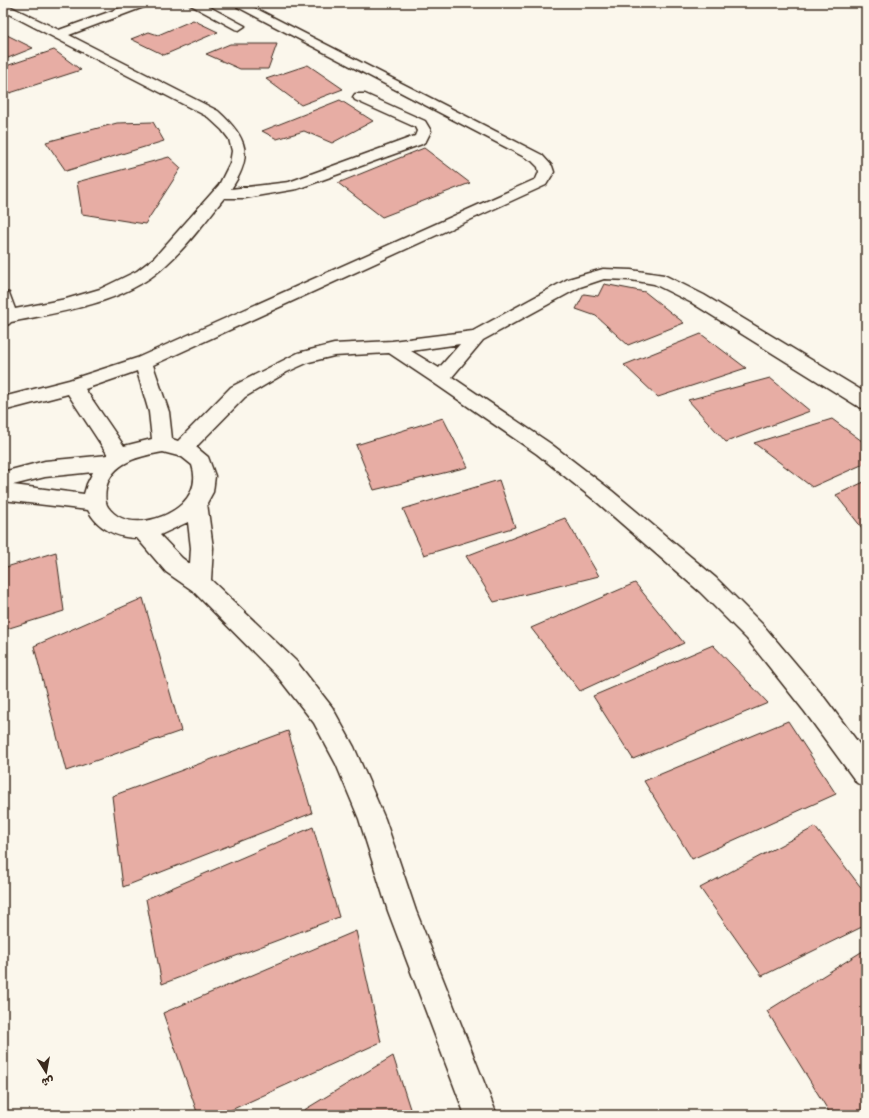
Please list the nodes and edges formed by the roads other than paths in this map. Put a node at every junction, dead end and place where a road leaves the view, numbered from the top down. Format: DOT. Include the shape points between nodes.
graph roads {
  1 [pos="145,3"];
  2 [pos="193,3"];
  3 [pos="236,3"];
  4 [pos="3,6"];
  5 [pos="239,26"];
  6 [pos="60,34"];
  7 [pos="360,97"];
  8 [pos="220,194"];
  9 [pos="3,297"];
  10 [pos="4,319"];
  11 [pos="477,336"];
  12 [pos="392,347"];
  13 [pos="143,362"];
  14 [pos="441,378"];
  15 [pos="73,386"];
  16 [pos="866,402"];
  17 [pos="3,404"];
  18 [pos="173,447"];
  19 [pos="117,459"];
  20 [pos="3,480"];
  21 [pos="3,492"];
  22 [pos="95,503"];
  23 [pos="197,503"];
  24 [pos="143,530"];
  25 [pos="200,584"];
  26 [pos="866,774"];
  27 [pos="481,1115"];
  1 -- 6 [label="street"];
  2 -- 5 [label="street"];
  3 -- 13 [label="street" via="537,158 544,164 547,175 541,182"];
  4 -- 6 [label="street"];
  6 -- 8 [label="street" via="213,114 223,122 237,140 239,160 230,183"];
  7 -- 8 [label="street" via="420,124 424,134 417,141 292,186 257,192"];
  8 -- 10 [label="street" via="160,262 137,280 90,299"];
  9 -- 10 [label="street" via="7,303"];
  11 -- 12 [label="street"];
  11 -- 14 [label="street"];
  11 -- 16 [label="street" via="574,283 603,274 631,275 658,280 698,300"];
  12 -- 14 [label="street"];
  12 -- 18 [label="street" via="334,350 304,357 238,392"];
  13 -- 15 [label="street"];
  13 -- 18 [label="street"];
  14 -- 26 [label="street" via="544,449 708,585 755,632 814,704"];
  15 -- 17 [label="street"];
  15 -- 19 [label="street"];
  18 -- 19 [label="street" via="141,448"];
  18 -- 23 [label="street" via="197,457 205,471 205,486"];
  19 -- 20 [label="street" via="45,470"];
  19 -- 22 [label="street" via="101,474 95,489"];
  21 -- 22 [label="street"];
  22 -- 24 [label="street" via="100,514 111,523"];
  23 -- 24 [label="street" via="182,516 164,526"];
  23 -- 25 [label="street" via="202,548"];
  24 -- 25 [label="street" via="174,565"];
  25 -- 27 [label="street" via="287,669 323,715 345,756 372,819 402,911"];
}
